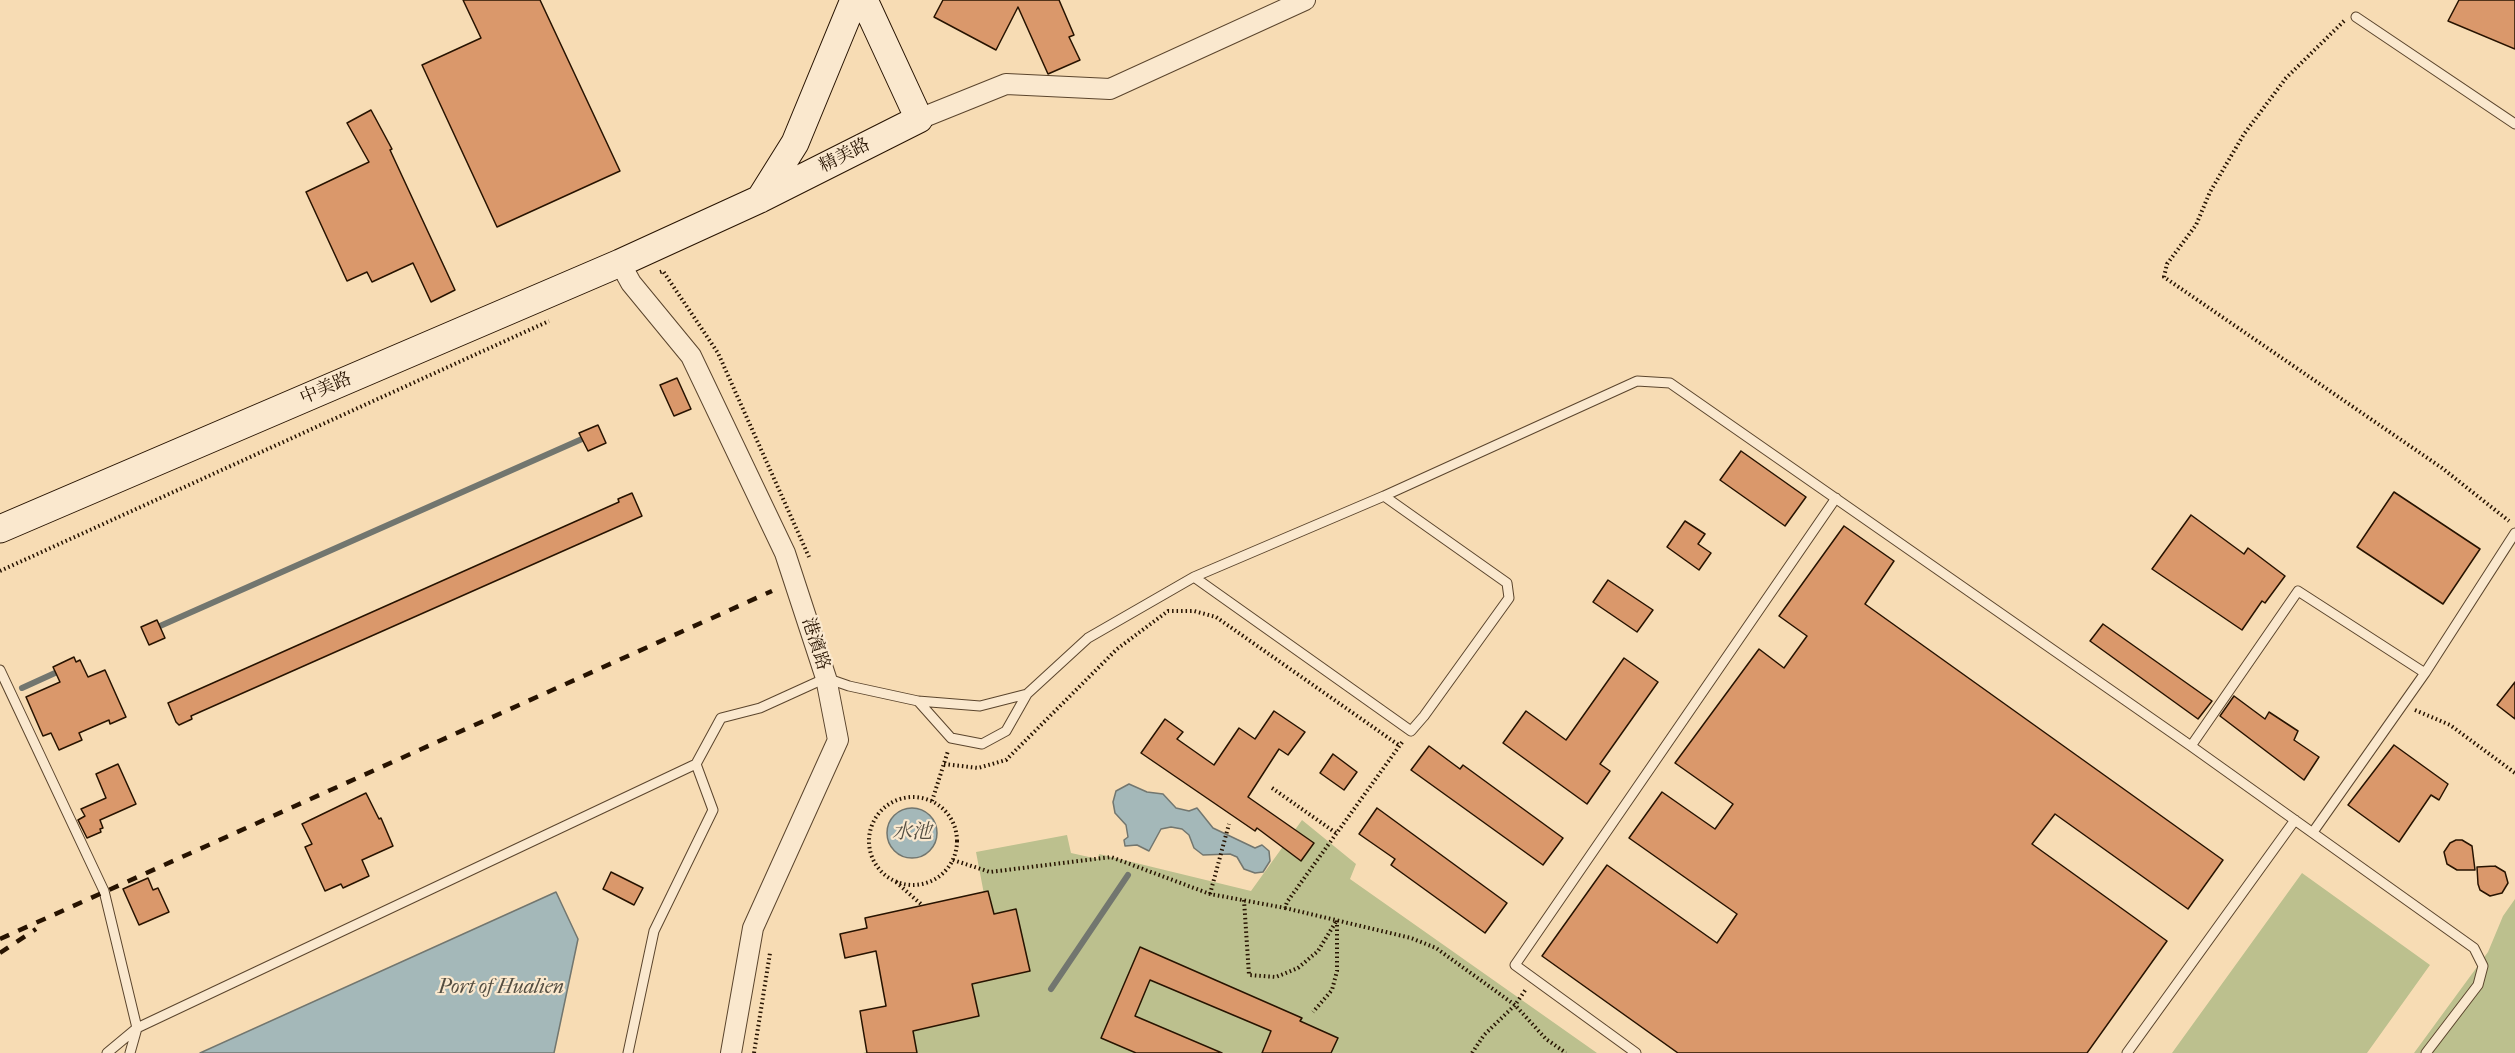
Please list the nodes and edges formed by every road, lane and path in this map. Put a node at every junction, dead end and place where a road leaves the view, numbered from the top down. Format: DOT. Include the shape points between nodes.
graph roads {
  1 [pos="854,0"];
  2 [pos="864,0"];
  3 [pos="1305,0"];
  4 [pos="2356,17"];
  5 [pos="919,119"];
  6 [pos="2515,124"];
  7 [pos="760,199"];
  8 [pos="652,248"];
  9 [pos="626,273"];
  10 [pos="555,318"];
  11 [pos="1384,496"];
  12 [pos="1836,498"];
  13 [pos="2515,526"];
  14 [pos="0,529"];
  15 [pos="2515,533"];
  16 [pos="811,564"];
  17 [pos="0,571"];
  18 [pos="1194,577"];
  19 [pos="0,670"];
  20 [pos="2425,673"];
  21 [pos="826,678"];
  22 [pos="1026,694"];
  23 [pos="918,701"];
  24 [pos="2403,704"];
  25 [pos="1411,731"];
  26 [pos="951,738"];
  27 [pos="1400,746"];
  28 [pos="2191,746"];
  29 [pos="696,764"];
  30 [pos="944,764"];
  31 [pos="2515,773"];
  32 [pos="1272,788"];
  33 [pos="932,801"];
  34 [pos="2295,820"];
  35 [pos="1229,824"];
  36 [pos="2313,832"];
  37 [pos="1336,833"];
  38 [pos="953,860"];
  39 [pos="895,881"];
  40 [pos="1210,894"];
  41 [pos="1244,899"];
  42 [pos="922,905"];
  43 [pos="1285,908"];
  44 [pos="1337,920"];
  45 [pos="772,942"];
  46 [pos="1534,979"];
  47 [pos="1515,1005"];
  48 [pos="1313,1012"];
  49 [pos="137,1028"];
  50 [pos="107,1053"];
  51 [pos="130,1053"];
  52 [pos="628,1053"];
  53 [pos="731,1053"];
  54 [pos="754,1053"];
  55 [pos="1472,1053"];
  56 [pos="1566,1053"];
  57 [pos="1636,1053"];
  58 [pos="2127,1053"];
  59 [pos="2426,1053"];
  1 -- 7 [label="main road" via="795,143"];
  2 -- 5 [label="main road"];
  3 -- 5 [label="street" via="1110,89 1006,84"];
  4 -- 6 [label="lane"];
  4 -- 13 [label="path" via="2339,23 2294,69 2244,134 2210,192 2196,225 2167,264 2164,277 2442,468"];
  5 -- 7 [label="main road, 精美路"];
  7 -- 8 [label="main road, 精美路"];
  8 -- 9 [label="main road, 中美路"];
  9 -- 14 [label="main road, 中美路"];
  9 -- 16 [label="path" via="663,271 718,353"];
  9 -- 21 [label="street, 港濱路" via="691,356 785,553"];
  10 -- 17 [label="path"];
  11 -- 12 [label="lane" via="1637,381 1670,383"];
  11 -- 18 [label="lane"];
  11 -- 25 [label="lane" via="1507,583 1509,598"];
  12 -- 28 [label="lane"];
  12 -- 46 [label="lane" via="1515,965"];
  15 -- 20 [label="lane"];
  18 -- 22 [label="lane" via="1088,638"];
  18 -- 25 [label="lane"];
  19 -- 49 [label="lane" via="104,891"];
  20 -- 24 [label="lane"];
  20 -- 28 [label="lane" via="2298,591"];
  21 -- 23 [label="lane"];
  21 -- 29 [label="lane" via="760,708 721,718"];
  21 -- 53 [label="street, 港濱路" via="838,740 753,928"];
  22 -- 23 [label="lane" via="980,706"];
  22 -- 26 [label="lane" via="1006,731 982,744"];
  23 -- 26 [label="lane"];
  24 -- 31 [label="path" via="2450,725"];
  24 -- 36 [label="lane"];
  25 -- 27 [label="path"];
  26 -- 30 [label="path"];
  27 -- 30 [label="path" via="1216,617 1194,611 1168,611 1117,649 1006,760 978,768"];
  27 -- 37 [label="path"];
  28 -- 34 [label="lane"];
  29 -- 49 [label="lane"];
  29 -- 52 [label="lane" via="713,810 654,931"];
  30 -- 33 [label="path"];
  32 -- 37 [label="path"];
  33 -- 38 [label="path" via="942,807 955,826 957,849"];
  33 -- 39 [label="path" via="921,797 898,799 888,804 873,822 872,856"];
  34 -- 36 [label="lane"];
  34 -- 58 [label="lane"];
  35 -- 40 [label="path"];
  36 -- 59 [label="lane" via="2474,948 2483,966 2478,985"];
  37 -- 43 [label="path"];
  38 -- 39 [label="path" via="939,877 929,882 917,885"];
  38 -- 40 [label="path" via="990,872 1111,857"];
  39 -- 42 [label="path"];
  40 -- 41 [label="path"];
  41 -- 43 [label="path"];
  41 -- 44 [label="path" via="1249,975 1276,977 1298,968 1318,951"];
  43 -- 44 [label="path"];
  44 -- 47 [label="path" via="1436,948"];
  44 -- 48 [label="path" via="1337,971 1332,990"];
  45 -- 54 [label="path"];
  46 -- 47 [label="path"];
  46 -- 57 [label="lane"];
  47 -- 55 [label="path" via="1484,1035"];
  47 -- 56 [label="path" via="1546,1039"];
  49 -- 50 [label="lane"];
  49 -- 51 [label="lane"];
}
